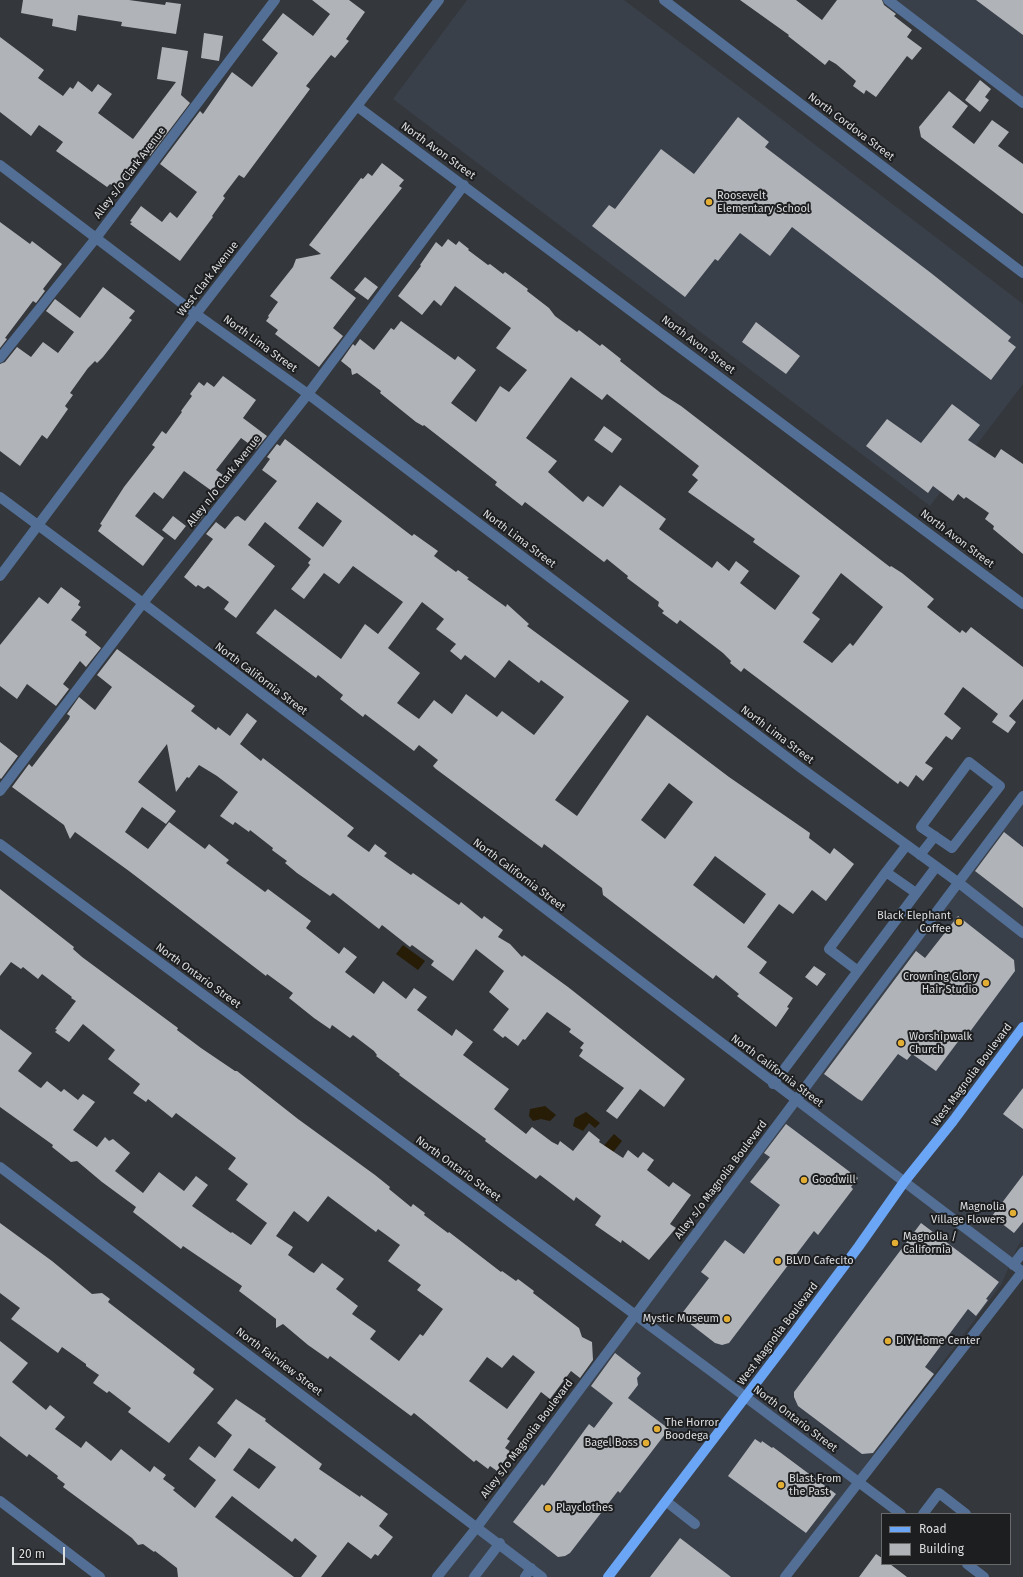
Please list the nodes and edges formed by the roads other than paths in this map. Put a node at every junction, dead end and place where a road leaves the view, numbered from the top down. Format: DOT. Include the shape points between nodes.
graph roads {
  1 [pos="275,0"];
  2 [pos="439,0"];
  3 [pos="664,0"];
  4 [pos="888,0"];
  5 [pos="1023,104"];
  6 [pos="358,107"];
  7 [pos="0,165"];
  8 [pos="464,185"];
  9 [pos="96,238"];
  10 [pos="1023,273"];
  11 [pos="196,314"];
  12 [pos="0,358"];
  13 [pos="308,394"];
  14 [pos="0,498"];
  15 [pos="38,526"];
  16 [pos="0,576"];
  17 [pos="143,603"];
  18 [pos="1023,604"];
  19 [pos="0,791"];
  20 [pos="1023,796"];
  21 [pos="934,836"];
  22 [pos="0,844"];
  23 [pos="906,846"];
  24 [pos="920,855"];
  25 [pos="936,867"];
  26 [pos="886,872"];
  27 [pos="959,883"];
  28 [pos="916,893"];
  29 [pos="1023,933"];
  30 [pos="858,971"];
  31 [pos="1023,1027"];
  32 [pos="773,1084"];
  33 [pos="796,1100"];
  34 [pos="0,1167"];
  35 [pos="904,1182"];
  36 [pos="1023,1252"];
  37 [pos="1013,1265"];
  38 [pos="1023,1272"];
  39 [pos="635,1314"];
  40 [pos="746,1397"];
  41 [pos="858,1482"];
  42 [pos="0,1501"];
  43 [pos="666,1502"];
  44 [pos="900,1513"];
  45 [pos="924,1513"];
  46 [pos="965,1513"];
  47 [pos="695,1524"];
  48 [pos="477,1527"];
  49 [pos="500,1544"];
  50 [pos="967,1565"];
  51 [pos="532,1568"];
  52 [pos="100,1577"];
  53 [pos="438,1577"];
  54 [pos="474,1577"];
  55 [pos="525,1577"];
  56 [pos="542,1577"];
  57 [pos="608,1577"];
  58 [pos="785,1577"];
  59 [pos="984,1577"];
  1 -- 9 [label="street, Alley s/o Clark Avenue"];
  2 -- 6 [label="street, West Clark Avenue"];
  3 -- 10 [label="street, North Cordova Street"];
  4 -- 5 [label="street"];
  6 -- 8 [label="street, North Avon Street"];
  6 -- 11 [label="street, West Clark Avenue"];
  7 -- 9 [label="street, North Lima Street"];
  8 -- 13 [label="street, Alley n/o Clark Avenue"];
  8 -- 18 [label="street, North Avon Street"];
  9 -- 11 [label="street, North Lima Street"];
  9 -- 12 [label="street, Alley s/o Clark Avenue"];
  11 -- 13 [label="street, North Lima Street"];
  11 -- 15 [label="street, West Clark Avenue"];
  13 -- 17 [label="street, Alley n/o Clark Avenue"];
  13 -- 23 [label="street, North Lima Street"];
  14 -- 15 [label="street, North California Street"];
  15 -- 16 [label="street, West Clark Avenue"];
  15 -- 17 [label="street, North California Street"];
  17 -- 19 [label="street, Alley n/o Clark Avenue"];
  17 -- 32 [label="street, North California Street"];
  20 -- 27 [label="street, Alley s/o Magnolia Boulevard"];
  21 -- 21 [label="street" via="952,848 1000,786 969,762 921,827"];
  21 -- 24 [label="street"];
  22 -- 39 [label="street, North Ontario Street"];
  23 -- 24 [label="street, North Lima Street"];
  23 -- 26 [label="street"];
  24 -- 25 [label="street, North Lima Street"];
  25 -- 27 [label="street, North Lima Street"];
  25 -- 28 [label="street"];
  26 -- 28 [label="street"];
  26 -- 30 [label="street" via="829,949"];
  27 -- 29 [label="street, North Lima Street"];
  27 -- 33 [label="street, Alley s/o Magnolia Boulevard"];
  28 -- 30 [label="street"];
  30 -- 32 [label="street"];
  31 -- 35 [label="main road, West Magnolia Boulevard"];
  32 -- 33 [label="street, North California Street"];
  33 -- 35 [label="street, North California Street"];
  33 -- 39 [label="street, Alley s/o Magnolia Boulevard"];
  34 -- 48 [label="street, North Fairview Street"];
  35 -- 37 [label="street, North California Street"];
  35 -- 40 [label="main road, West Magnolia Boulevard"];
  36 -- 37 [label="street"];
  37 -- 38 [label="street, North California Street"];
  38 -- 41 [label="street"];
  39 -- 40 [label="street, North Ontario Street"];
  39 -- 48 [label="street, Alley s/o Magnolia Boulevard"];
  40 -- 41 [label="street, North Ontario Street"];
  40 -- 43 [label="main road, West Magnolia Boulevard"];
  41 -- 44 [label="street, North Ontario Street"];
  41 -- 58 [label="street"];
  42 -- 52 [label="street"];
  43 -- 47 [label="street"];
  43 -- 57 [label="main road, West Magnolia Boulevard"];
  45 -- 46 [label="street" via="939,1493"];
  48 -- 49 [label="street, North Fairview Street"];
  48 -- 53 [label="street, Alley s/o Magnolia Boulevard"];
  49 -- 51 [label="street, North Fairview Street"];
  49 -- 54 [label="street"];
  50 -- 59 [label="street"];
  51 -- 55 [label="street"];
  51 -- 56 [label="street, North Fairview Street"];
}
